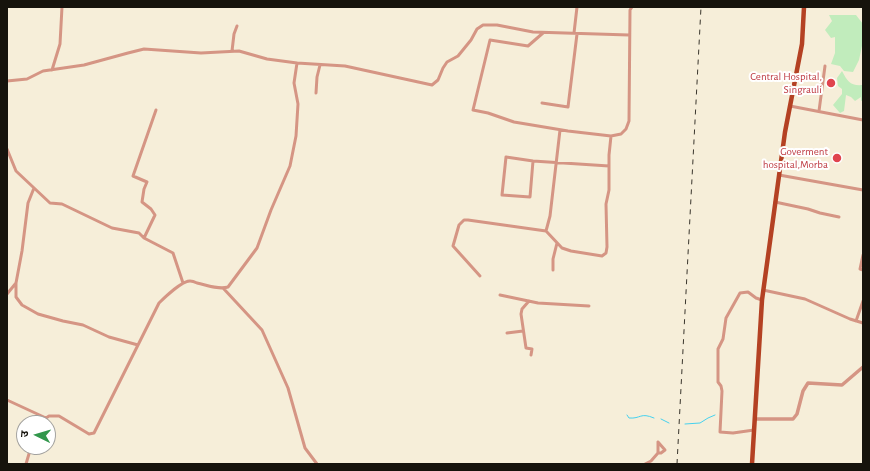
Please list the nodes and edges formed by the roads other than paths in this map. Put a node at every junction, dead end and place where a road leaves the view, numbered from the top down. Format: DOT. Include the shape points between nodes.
graph roads {
  1 [pos="62,7"];
  2 [pos="577,7"];
  3 [pos="632,7"];
  4 [pos="804,7"];
  5 [pos="237,26"];
  6 [pos="543,32"];
  7 [pos="576,34"];
  8 [pos="629,35"];
  9 [pos="232,51"];
  10 [pos="297,64"];
  11 [pos="320,65"];
  12 [pos="825,66"];
  13 [pos="52,70"];
  14 [pos="7,81"];
  15 [pos="316,93"];
  16 [pos="542,103"];
  17 [pos="790,106"];
  18 [pos="156,110"];
  19 [pos="819,111"];
  20 [pos="863,120"];
  21 [pos="560,130"];
  22 [pos="611,136"];
  23 [pos="7,150"];
  24 [pos="533,161"];
  25 [pos="556,162"];
  26 [pos="609,166"];
  27 [pos="779,175"];
  28 [pos="34,188"];
  29 [pos="863,190"];
  30 [pos="775,202"];
  31 [pos="839,217"];
  32 [pos="546,231"];
  33 [pos="144,238"];
  34 [pos="557,243"];
  35 [pos="863,255"];
  36 [pos="553,270"];
  37 [pos="863,270"];
  38 [pos="480,276"];
  39 [pos="16,283"];
  40 [pos="183,283"];
  41 [pos="223,288"];
  42 [pos="763,290"];
  43 [pos="7,294"];
  44 [pos="500,295"];
  45 [pos="762,300"];
  46 [pos="529,301"];
  47 [pos="863,301"];
  48 [pos="589,306"];
  49 [pos="856,321"];
  50 [pos="863,323"];
  51 [pos="523,331"];
  52 [pos="507,333"];
  53 [pos="138,345"];
  54 [pos="531,355"];
  55 [pos="863,367"];
  56 [pos="7,400"];
  57 [pos="40,415"];
  58 [pos="56,416"];
  59 [pos="755,419"];
  60 [pos="754,430"];
  61 [pos="658,453"];
  62 [pos="317,464"];
  63 [pos="645,464"];
  64 [pos="752,464"];
  1 -- 13 [label="street" via="60,44"];
  2 -- 7 [label="street"];
  3 -- 8 [label="street"];
  4 -- 17 [label="main road" via="802,44"];
  5 -- 9 [label="street"];
  6 -- 7 [label="street"];
  6 -- 11 [label="street" via="483,25 477,29 458,56 447,62 438,80 432,85 345,66"];
  6 -- 21 [label="street" via="528,46 490,40 473,110 514,122"];
  7 -- 8 [label="street"];
  7 -- 16 [label="street" via="568,107"];
  8 -- 22 [label="street" via="629,121 621,134"];
  9 -- 10 [label="street"];
  9 -- 13 [label="street" via="200,53 144,49 84,66"];
  10 -- 11 [label="street"];
  10 -- 41 [label="street" via="294,83 298,104 296,136 290,166 257,248 228,287"];
  11 -- 15 [label="street"];
  12 -- 19 [label="street"];
  13 -- 14 [label="street" via="43,71 27,79"];
  17 -- 19 [label="street"];
  17 -- 27 [label="main road"];
  18 -- 33 [label="street" via="133,176 147,182 142,202 155,214"];
  19 -- 20 [label="street"];
  21 -- 22 [label="street"];
  21 -- 25 [label="street"];
  22 -- 26 [label="street"];
  23 -- 28 [label="street" via="16,171"];
  24 -- 24 [label="street" via="530,197 502,195 506,158"];
  24 -- 25 [label="street"];
  25 -- 26 [label="street"];
  25 -- 32 [label="street"];
  26 -- 34 [label="street" via="606,253 602,256 571,251"];
  27 -- 29 [label="street"];
  27 -- 30 [label="main road"];
  28 -- 33 [label="street" via="50,203 62,204 112,228 139,233"];
  28 -- 39 [label="street" via="28,203"];
  30 -- 31 [label="street"];
  30 -- 42 [label="main road"];
  32 -- 34 [label="street"];
  32 -- 38 [label="street" via="464,220 459,225 453,246"];
  33 -- 40 [label="street" via="173,253"];
  34 -- 36 [label="street"];
  35 -- 37 [label="street" via="860,269"];
  39 -- 43 [label="street"];
  39 -- 53 [label="street" via="16,297 22,305 38,314"];
  40 -- 41 [label="street" via="190,281"];
  40 -- 53 [label="street" via="159,303"];
  41 -- 62 [label="street" via="262,330 288,388 305,448"];
  42 -- 45 [label="main road"];
  42 -- 49 [label="street" via="805,299"];
  44 -- 46 [label="street"];
  45 -- 59 [label="main road"];
  45 -- 60 [label="street" via="748,292 740,293 726,318 723,339 718,349 718,382 722,391 720,432"];
  46 -- 48 [label="street"];
  46 -- 51 [label="street" via="522,309"];
  47 -- 49 [label="street"];
  49 -- 50 [label="street"];
  51 -- 52 [label="street"];
  51 -- 54 [label="street" via="526,348 532,349"];
  53 -- 58 [label="street" via="94,433 89,434"];
  55 -- 59 [label="street" via="842,385 808,383 793,419"];
  56 -- 57 [label="street"];
  59 -- 60 [label="main road"];
  60 -- 64 [label="main road"];
  61 -- 63 [label="street"];
}
